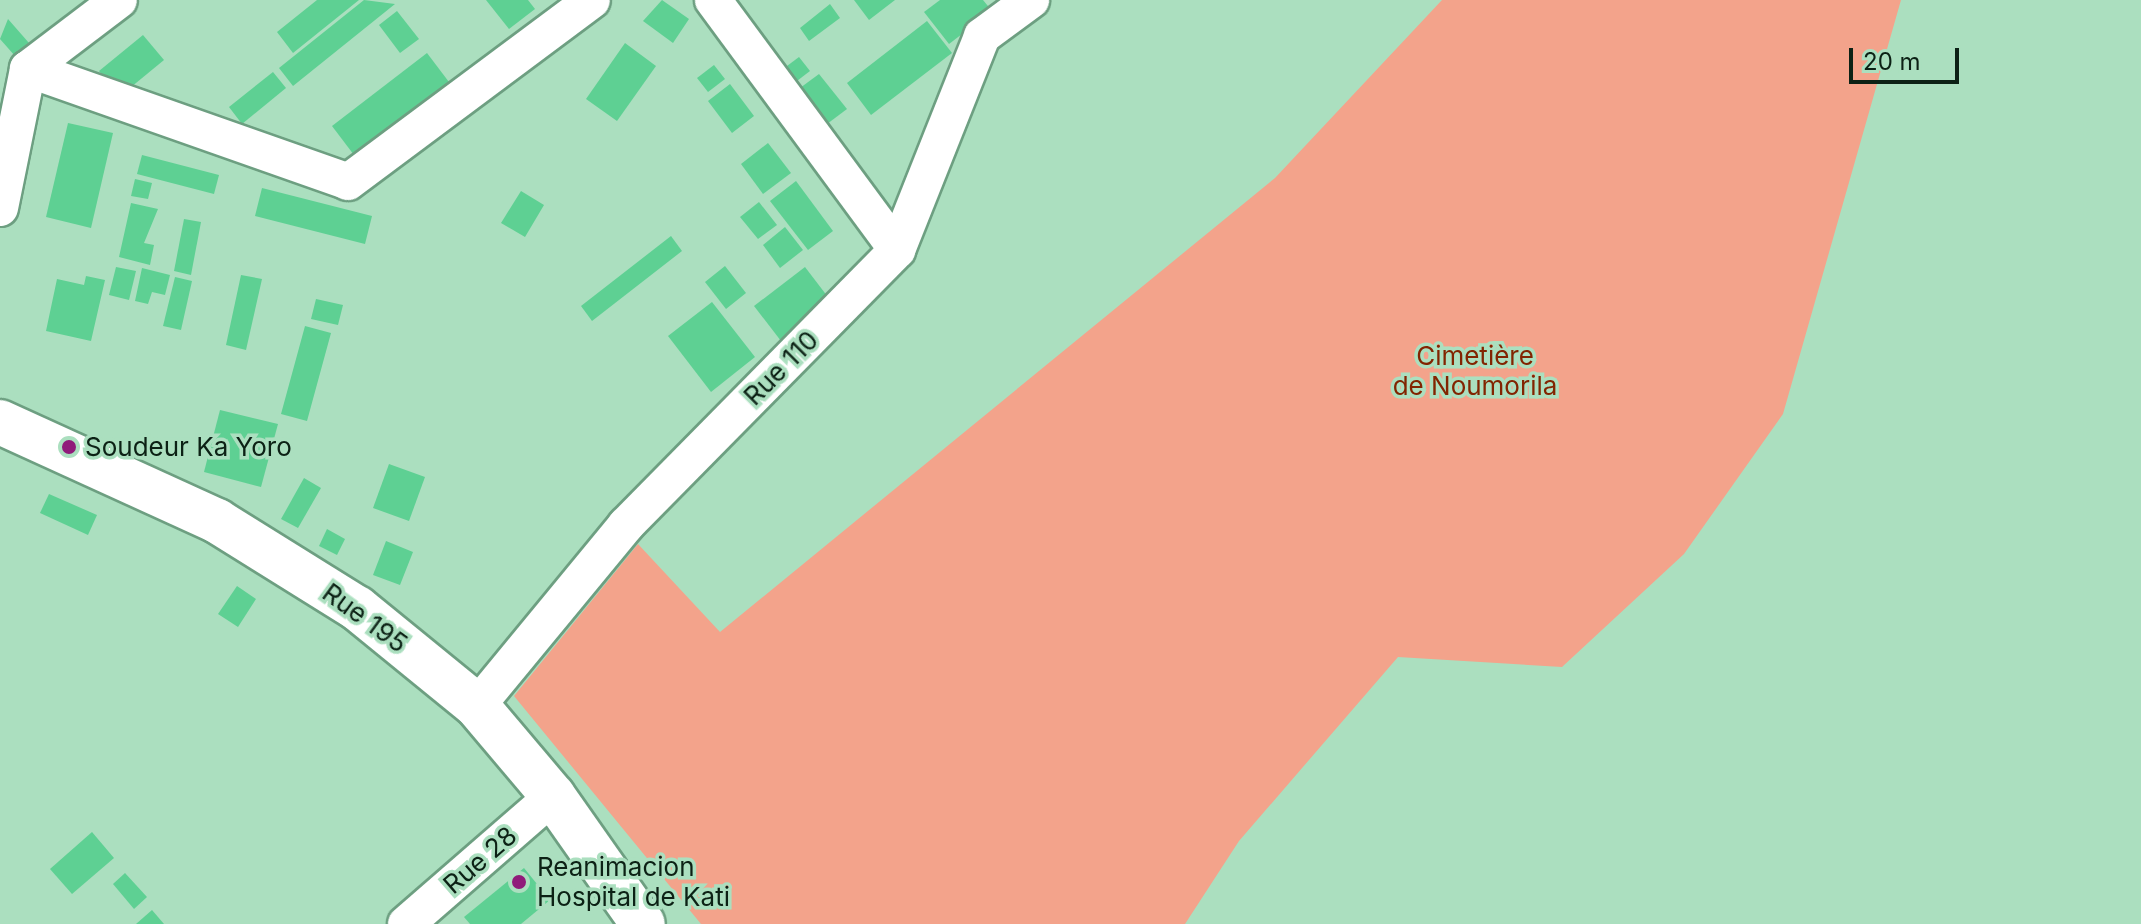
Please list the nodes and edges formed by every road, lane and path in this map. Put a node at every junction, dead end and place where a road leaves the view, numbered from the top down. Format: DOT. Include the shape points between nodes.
graph roads {
  1 [pos="119,0"];
  2 [pos="592,0"];
  3 [pos="713,0"];
  4 [pos="1031,0"];
  5 [pos="556,11"];
  6 [pos="28,69"];
  7 [pos="9,125"];
  8 [pos="0,208"];
  9 [pos="897,250"];
  10 [pos="0,422"];
  11 [pos="477,706"];
  12 [pos="553,796"];
  13 [pos="406,924"];
  14 [pos="643,924"];
  1 -- 6 [label="street"];
  2 -- 5 [label="street"];
  3 -- 9 [label="street"];
  4 -- 9 [label="street, Rue 110" via="982,36"];
  5 -- 6 [label="street" via="348,182"];
  6 -- 7 [label="street"];
  7 -- 8 [label="street"];
  9 -- 11 [label="street, Rue 110" via="626,525"];
  10 -- 11 [label="street, Rue 195" via="217,521 357,608"];
  11 -- 12 [label="street, Rue 195"];
  12 -- 13 [label="street, Rue 28"];
  12 -- 14 [label="street, Rue 195"];
}
